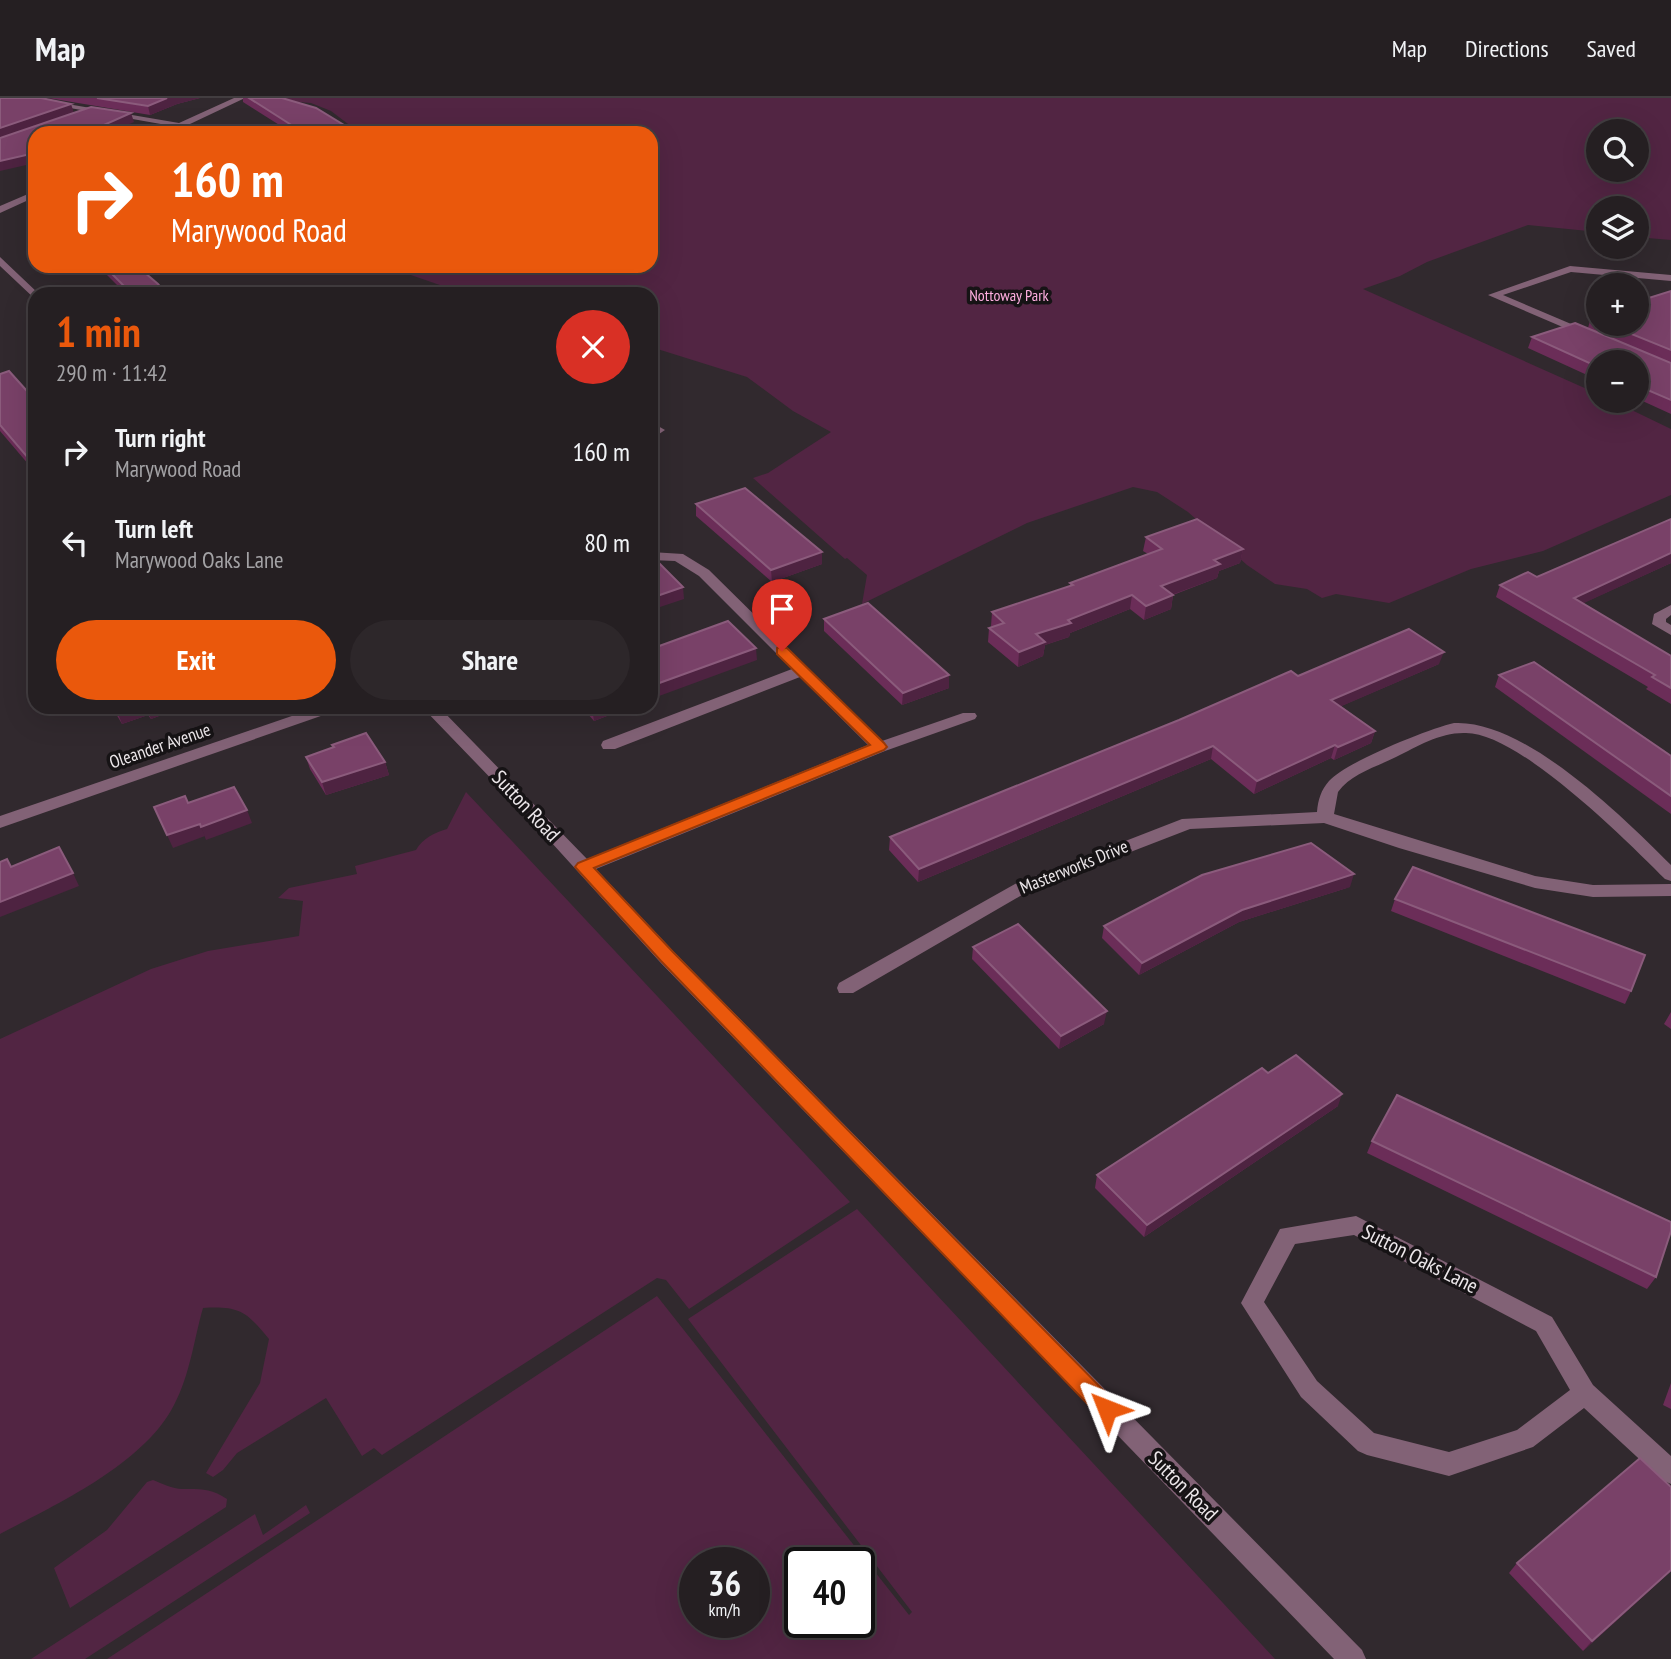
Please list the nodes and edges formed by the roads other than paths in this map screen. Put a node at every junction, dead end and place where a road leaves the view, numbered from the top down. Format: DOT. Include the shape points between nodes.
graph roads {
  1 [pos="17,98"];
  2 [pos="241,98"];
  3 [pos="93,111"];
  4 [pos="68,120"];
  5 [pos="180,125"];
  6 [pos="186,126"];
  7 [pos="28,197"];
  8 [pos="0,210"];
  9 [pos="0,260"];
  10 [pos="1671,278"];
  11 [pos="28,289"];
  12 [pos="1592,337"];
  13 [pos="658,556"];
  14 [pos="1671,609"];
  15 [pos="1671,631"];
  16 [pos="802,671"];
  17 [pos="312,714"];
  18 [pos="437,714"];
  19 [pos="969,716"];
  20 [pos="609,745"];
  21 [pos="879,747"];
  22 [pos="1325,817"];
  23 [pos="0,822"];
  24 [pos="583,867"];
  25 [pos="1671,875"];
  26 [pos="1671,890"];
  27 [pos="846,988"];
  28 [pos="1585,1393"];
  29 [pos="1671,1472"];
  30 [pos="1353,1659"];
  1 -- 3 [label="street"];
  2 -- 5 [label="street"];
  3 -- 4 [label="street"];
  3 -- 5 [label="street"];
  5 -- 6 [label="street"];
  7 -- 8 [label="street"];
  9 -- 11 [label="street"];
  10 -- 12 [label="street" via="1570,269 1493,295"];
  13 -- 16 [label="street" via="678,557 704,573"];
  14 -- 15 [label="street" via="1659,617 1659,624"];
  16 -- 20 [label="street"];
  16 -- 21 [label="street"];
  17 -- 23 [label="street, Oleander Avenue"];
  18 -- 24 [label="street, Sutton Road"];
  19 -- 21 [label="street"];
  21 -- 24 [label="street"];
  22 -- 25 [label="street" via="1329,791 1343,777 1434,732 1481,729 1536,759"];
  22 -- 26 [label="street, Masterworks Drive" via="1535,882 1593,891"];
  22 -- 27 [label="street, Masterworks Drive" via="1188,823 1021,888"];
  24 -- 30 [label="street, Sutton Road"];
  28 -- 28 [label="street, Sutton Oaks Lane" via="1524,1440 1449,1464 1367,1443 1309,1389 1252,1303 1288,1236 1356,1226 1544,1324"];
  28 -- 29 [label="street, Sutton Oaks Lane"];
}
